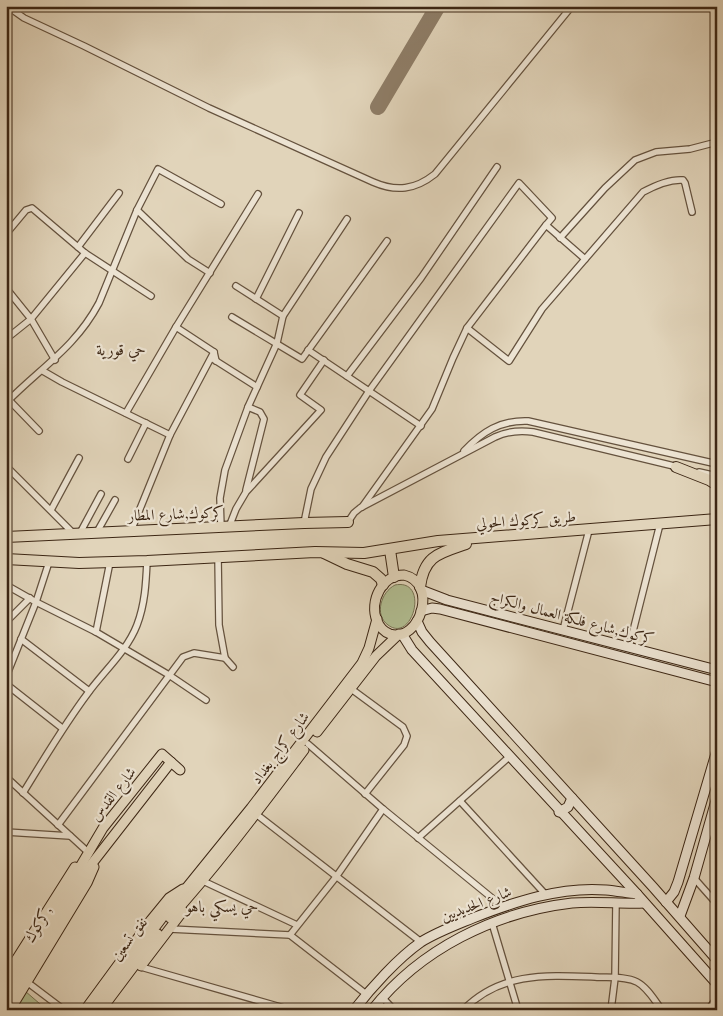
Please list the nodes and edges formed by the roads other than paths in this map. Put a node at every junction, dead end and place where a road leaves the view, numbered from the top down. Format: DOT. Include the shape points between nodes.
graph roads {
  1 [pos="6,6"];
  2 [pos="572,6"];
  3 [pos="682,6"];
  4 [pos="691,6"];
  5 [pos="717,142"];
  6 [pos="497,167"];
  7 [pos="119,193"];
  8 [pos="258,194"];
  9 [pos="221,204"];
  10 [pos="137,210"];
  11 [pos="692,212"];
  12 [pos="299,213"];
  13 [pos="347,219"];
  14 [pos="546,225"];
  15 [pos="6,234"];
  16 [pos="560,238"];
  17 [pos="387,241"];
  18 [pos="78,247"];
  19 [pos="85,253"];
  20 [pos="585,259"];
  21 [pos="113,270"];
  22 [pos="210,273"];
  23 [pos="236,286"];
  24 [pos="6,288"];
  25 [pos="151,296"];
  26 [pos="256,299"];
  27 [pos="283,316"];
  28 [pos="232,317"];
  29 [pos="31,319"];
  30 [pos="176,327"];
  31 [pos="467,328"];
  32 [pos="6,339"];
  33 [pos="277,344"];
  34 [pos="308,350"];
  35 [pos="214,357"];
  36 [pos="55,360"];
  37 [pos="324,360"];
  38 [pos="43,371"];
  39 [pos="347,376"];
  40 [pos="257,387"];
  41 [pos="369,391"];
  42 [pos="8,402"];
  43 [pos="248,407"];
  44 [pos="126,413"];
  45 [pos="146,423"];
  46 [pos="421,426"];
  47 [pos="39,431"];
  48 [pos="170,435"];
  49 [pos="459,456"];
  50 [pos="79,458"];
  51 [pos="128,459"];
  52 [pos="717,464"];
  53 [pos="6,466"];
  54 [pos="676,467"];
  55 [pos="717,476"];
  56 [pos="717,485"];
  57 [pos="246,492"];
  58 [pos="101,494"];
  59 [pos="115,500"];
  60 [pos="360,508"];
  61 [pos="52,510"];
  62 [pos="717,518"];
  63 [pos="348,522"];
  64 [pos="304,523"];
  65 [pos="660,524"];
  66 [pos="225,527"];
  67 [pos="589,530"];
  68 [pos="131,531"];
  69 [pos="97,532"];
  70 [pos="77,534"];
  71 [pos="6,537"];
  72 [pos="478,538"];
  73 [pos="390,550"];
  74 [pos="321,552"];
  75 [pos="218,557"];
  76 [pos="6,560"];
  77 [pos="147,561"];
  78 [pos="49,562"];
  79 [pos="110,562"];
  80 [pos="394,577"];
  81 [pos="6,585"];
  82 [pos="383,586"];
  83 [pos="421,589"];
  84 [pos="30,598"];
  85 [pos="36,602"];
  86 [pos="421,611"];
  87 [pos="376,619"];
  88 [pos="417,621"];
  89 [pos="6,622"];
  90 [pos="563,630"];
  91 [pos="96,632"];
  92 [pos="401,634"];
  93 [pos="21,639"];
  94 [pos="629,647"];
  95 [pos="124,649"];
  96 [pos="225,658"];
  97 [pos="233,667"];
  98 [pos="717,670"];
  99 [pos="169,674"];
  100 [pos="6,678"];
  101 [pos="717,682"];
  102 [pos="6,684"];
  103 [pos="350,688"];
  104 [pos="89,691"];
  105 [pos="206,700"];
  106 [pos="62,728"];
  107 [pos="308,744"];
  108 [pos="717,750"];
  109 [pos="509,757"];
  110 [pos="171,762"];
  111 [pos="180,770"];
  112 [pos="7,780"];
  113 [pos="23,793"];
  114 [pos="365,794"];
  115 [pos="572,798"];
  116 [pos="717,798"];
  117 [pos="460,801"];
  118 [pos="383,809"];
  119 [pos="560,812"];
  120 [pos="256,814"];
  121 [pos="58,825"];
  122 [pos="6,832"];
  123 [pos="70,836"];
  124 [pos="418,838"];
  125 [pos="92,856"];
  126 [pos="336,877"];
  127 [pos="694,878"];
  128 [pos="203,881"];
  129 [pos="193,888"];
  130 [pos="637,894"];
  131 [pos="546,896"];
  132 [pos="616,902"];
  133 [pos="666,902"];
  134 [pos="644,903"];
  135 [pos="717,904"];
  136 [pos="503,906"];
  137 [pos="680,916"];
  138 [pos="492,922"];
  139 [pos="297,925"];
  140 [pos="452,927"];
  141 [pos="170,929"];
  142 [pos="290,935"];
  143 [pos="457,939"];
  144 [pos="421,942"];
  145 [pos="715,956"];
  146 [pos="141,967"];
  147 [pos="6,976"];
  148 [pos="615,978"];
  149 [pos="27,982"];
  150 [pos="511,982"];
  151 [pos="717,984"];
  152 [pos="6,992"];
  153 [pos="366,994"];
  154 [pos="382,997"];
  155 [pos="717,998"];
  156 [pos="6,1004"];
  157 [pos="10,1010"];
  158 [pos="64,1010"];
  159 [pos="85,1010"];
  160 [pos="92,1010"];
  161 [pos="101,1010"];
  162 [pos="108,1010"];
  163 [pos="291,1010"];
  164 [pos="354,1010"];
  165 [pos="372,1010"];
  166 [pos="394,1010"];
  167 [pos="463,1010"];
  168 [pos="518,1010"];
  169 [pos="611,1010"];
  170 [pos="662,1010"];
  171 [pos="708,1010"];
  1 -- 2 [label="street" via="24,18 208,108 373,182 399,189 418,185 436,174"];
  3 -- 4 [label="street"];
  5 -- 16 [label="street" via="690,149 656,152 635,160"];
  6 -- 39 [label="street"];
  7 -- 18 [label="street"];
  8 -- 22 [label="street"];
  9 -- 10 [label="street" via="158,169"];
  10 -- 21 [label="street"];
  10 -- 22 [label="street" via="188,259"];
  11 -- 20 [label="street" via="683,180 651,188 643,192"];
  12 -- 26 [label="street"];
  13 -- 27 [label="street"];
  14 -- 16 [label="street"];
  14 -- 31 [label="street"];
  14 -- 41 [label="street" via="552,218 519,183"];
  15 -- 18 [label="street" via="26,210 32,208"];
  16 -- 20 [label="street"];
  17 -- 34 [label="street"];
  18 -- 19 [label="street"];
  19 -- 21 [label="street"];
  19 -- 29 [label="street"];
  20 -- 31 [label="street" via="542,309 509,361"];
  21 -- 25 [label="street"];
  21 -- 36 [label="street" via="92,316"];
  22 -- 30 [label="street"];
  23 -- 26 [label="street"];
  24 -- 29 [label="street"];
  26 -- 27 [label="street"];
  27 -- 33 [label="street"];
  28 -- 33 [label="street"];
  29 -- 32 [label="street"];
  29 -- 36 [label="street"];
  30 -- 35 [label="street"];
  30 -- 44 [label="street"];
  31 -- 46 [label="street" via="432,409"];
  33 -- 34 [label="street" via="302,359"];
  33 -- 40 [label="street"];
  34 -- 37 [label="street"];
  35 -- 40 [label="street"];
  35 -- 48 [label="street"];
  36 -- 38 [label="street"];
  37 -- 39 [label="street"];
  37 -- 57 [label="street" via="300,395 321,410"];
  38 -- 42 [label="street"];
  38 -- 44 [label="street"];
  39 -- 41 [label="street"];
  40 -- 43 [label="street"];
  41 -- 46 [label="street"];
  41 -- 64 [label="street" via="320,467 311,489"];
  42 -- 47 [label="street"];
  43 -- 57 [label="street" via="260,412 264,418"];
  43 -- 66 [label="street" via="222,479 220,498"];
  44 -- 45 [label="street"];
  45 -- 48 [label="street"];
  45 -- 51 [label="street"];
  46 -- 60 [label="street"];
  48 -- 68 [label="street"];
  49 -- 52 [label="street" via="479,436 494,427 528,421"];
  49 -- 54 [label="street" via="501,434 521,431"];
  49 -- 60 [label="street"];
  50 -- 61 [label="street"];
  53 -- 61 [label="street"];
  54 -- 55 [label="street"];
  54 -- 56 [label="highway"];
  57 -- 66 [label="street"];
  58 -- 70 [label="street"];
  59 -- 69 [label="street"];
  60 -- 63 [label="street"];
  61 -- 70 [label="street"];
  62 -- 65 [label="highway, طريق كركوك الحولي"];
  63 -- 64 [label="highway, كركوك,شارع المطار"];
  64 -- 66 [label="highway, كركوك,شارع المطار"];
  65 -- 67 [label="highway, طريق كركوك الحولي"];
  65 -- 94 [label="street"];
  66 -- 68 [label="highway, كركوك,شارع المطار"];
  67 -- 72 [label="highway, طريق كركوك الحولي"];
  67 -- 90 [label="street"];
  68 -- 69 [label="highway, كركوك,شارع المطار"];
  69 -- 70 [label="highway, كركوك,شارع المطار"];
  70 -- 71 [label="highway, كركوك,شارع المطار"];
  72 -- 73 [label="highway, طريق كركوك الحولي" via="428,542"];
  72 -- 83 [label="highway" via="438,554 423,572"];
  73 -- 74 [label="highway, طريق كركوك الحولي"];
  73 -- 80 [label="highway"];
  74 -- 75 [label="highway"];
  74 -- 82 [label="highway" via="373,572"];
  75 -- 77 [label="highway"];
  75 -- 96 [label="street" via="219,625"];
  76 -- 78 [label="highway"];
  77 -- 79 [label="highway"];
  77 -- 95 [label="street" via="142,609 137,627"];
  78 -- 79 [label="highway"];
  78 -- 85 [label="street"];
  79 -- 91 [label="street"];
  80 -- 82 [label="main road"];
  80 -- 83 [label="main road" via="410,577"];
  81 -- 84 [label="street"];
  82 -- 87 [label="main road" via="376,602"];
  83 -- 86 [label="main road"];
  83 -- 90 [label="street, كركوك,شارع فلكة العمال والكراج" via="447,600"];
  84 -- 85 [label="street"];
  84 -- 89 [label="street"];
  85 -- 91 [label="street"];
  85 -- 93 [label="street"];
  86 -- 88 [label="main road"];
  86 -- 101 [label="street, كركوك,شارع فلكة العمال والكراج" via="440,609"];
  87 -- 92 [label="main road" via="384,631"];
  87 -- 129 [label="main road, شارع كراج بغداد" via="362,663"];
  88 -- 92 [label="main road"];
  88 -- 115 [label="street" via="426,638"];
  90 -- 94 [label="street, كركوك,شارع فلكة العمال والكراج"];
  91 -- 95 [label="street"];
  92 -- 103 [label="main road, شارع كراج بغداد" via="379,652"];
  92 -- 109 [label="street"];
  93 -- 100 [label="street"];
  93 -- 104 [label="street"];
  94 -- 98 [label="street, كركوك,شارع فلكة العمال والكراج"];
  95 -- 99 [label="street"];
  95 -- 104 [label="street"];
  96 -- 97 [label="street"];
  96 -- 99 [label="street" via="189,654"];
  99 -- 105 [label="street"];
  99 -- 121 [label="street"];
  102 -- 106 [label="street"];
  103 -- 107 [label="main road, شارع كراج بغداد"];
  103 -- 114 [label="street" via="403,727 407,736 404,745"];
  104 -- 106 [label="street"];
  106 -- 113 [label="street"];
  107 -- 114 [label="street"];
  107 -- 120 [label="main road, شارع كراج بغداد"];
  108 -- 133 [label="street" via="678,882"];
  109 -- 117 [label="street"];
  109 -- 119 [label="street"];
  110 -- 111 [label="main road"];
  110 -- 125 [label="main road, شارع القدس"];
  110 -- 125 [label="main road, شارع القدس" via="162,754 110,819"];
  112 -- 113 [label="street"];
  113 -- 121 [label="street"];
  114 -- 118 [label="street"];
  115 -- 119 [label="street" via="568,807"];
  115 -- 133 [label="street"];
  116 -- 127 [label="street"];
  117 -- 124 [label="street"];
  117 -- 131 [label="street"];
  118 -- 124 [label="street"];
  118 -- 126 [label="street"];
  119 -- 130 [label="street"];
  120 -- 126 [label="street"];
  120 -- 128 [label="main road, شارع كراج بغداد"];
  121 -- 123 [label="street"];
  122 -- 123 [label="street"];
  123 -- 125 [label="street"];
  124 -- 136 [label="street"];
  125 -- 147 [label="main road" via="77,865 66,880"];
  125 -- 149 [label="main road" via="87,883"];
  125 -- 152 [label="main road"];
  125 -- 156 [label="main road, كركوك," via="84,875"];
  126 -- 139 [label="street"];
  126 -- 144 [label="street"];
  127 -- 135 [label="street"];
  127 -- 137 [label="street"];
  128 -- 129 [label="main road, شارع كراج بغداد"];
  128 -- 139 [label="street"];
  129 -- 141 [label="main road" via="189,902"];
  129 -- 159 [label="main road" via="181,890 169,898"];
  129 -- 160 [label="main road, نفق تسعين" via="162,918"];
  129 -- 161 [label="main road, نفق تسعين"];
  130 -- 131 [label="street, شارع الحديديين" via="606,890"];
  130 -- 134 [label="street"];
  131 -- 136 [label="street, شارع الحديديين"];
  132 -- 134 [label="street, شارع الحديديين"];
  132 -- 138 [label="street, شارع الحديديين" via="560,905"];
  132 -- 148 [label="street"];
  133 -- 137 [label="street"];
  134 -- 151 [label="street"];
  136 -- 140 [label="street, شارع الحديديين"];
  137 -- 145 [label="street"];
  138 -- 143 [label="street, شارع الحديديين"];
  138 -- 150 [label="street"];
  139 -- 142 [label="street"];
  140 -- 143 [label="street"];
  140 -- 144 [label="street, شارع الحديديين"];
  141 -- 142 [label="street"];
  141 -- 146 [label="main road"];
  142 -- 153 [label="street"];
  143 -- 154 [label="street, شارع الحديديين" via="416,966"];
  144 -- 153 [label="street, شارع الحديديين"];
  146 -- 162 [label="main road"];
  146 -- 163 [label="street"];
  148 -- 150 [label="street" via="550,975"];
  148 -- 169 [label="street"];
  148 -- 170 [label="street" via="640,984"];
  149 -- 157 [label="main road"];
  149 -- 158 [label="street"];
  150 -- 167 [label="street" via="485,992"];
  150 -- 168 [label="street"];
  153 -- 164 [label="street, شارع الحديديين"];
  154 -- 165 [label="street, شارع الحديديين"];
  154 -- 166 [label="street"];
  155 -- 171 [label="street"];
}
